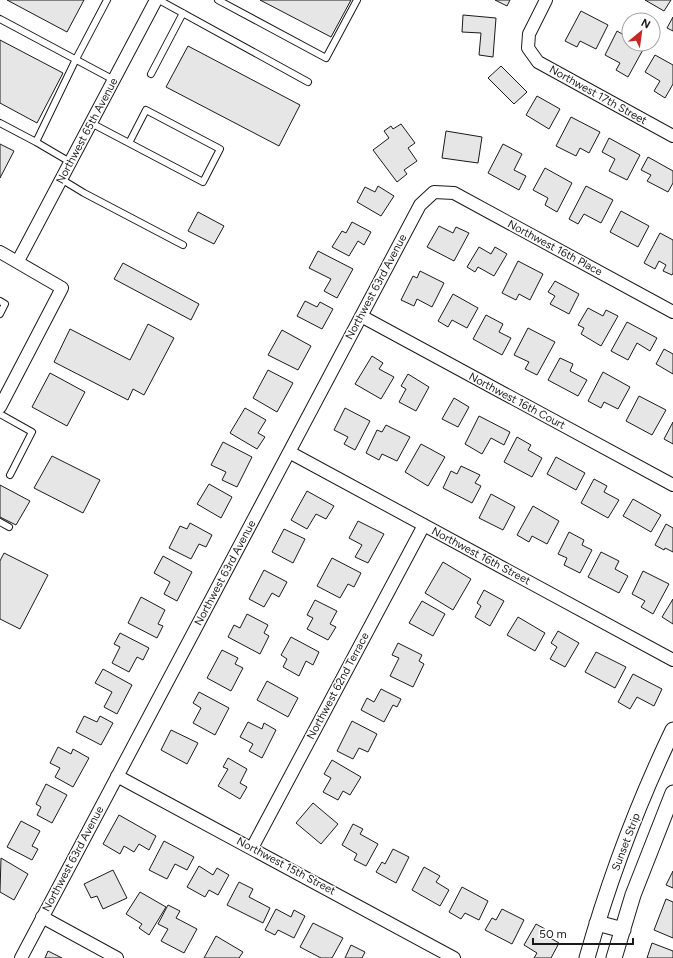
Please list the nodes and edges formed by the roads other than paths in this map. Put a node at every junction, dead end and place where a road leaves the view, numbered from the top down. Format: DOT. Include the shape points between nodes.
graph roads {
  1 [pos="107,0"];
  2 [pos="157,0"];
  3 [pos="218,0"];
  4 [pos="357,0"];
  5 [pos="546,0"];
  6 [pos="183,14"];
  7 [pos="0,19"];
  8 [pos="76,59"];
  9 [pos="151,74"];
  10 [pos="114,80"];
  11 [pos="308,82"];
  12 [pos="0,123"];
  13 [pos="91,123"];
  14 [pos="673,136"];
  15 [pos="36,142"];
  16 [pos="129,143"];
  17 [pos="70,162"];
  18 [pos="61,179"];
  19 [pos="434,192"];
  20 [pos="183,245"];
  21 [pos="0,252"];
  22 [pos="18,261"];
  23 [pos="0,301"];
  24 [pos="673,312"];
  25 [pos="0,314"];
  26 [pos="361,316"];
  27 [pos="0,407"];
  28 [pos="0,414"];
  29 [pos="289,452"];
  30 [pos="10,475"];
  31 [pos="673,485"];
  32 [pos="0,522"];
  33 [pos="424,525"];
  34 [pos="9,527"];
  35 [pos="673,660"];
  36 [pos="673,730"];
  37 [pos="117,776"];
  38 [pos="673,793"];
  39 [pos="252,848"];
  40 [pos="42,917"];
  41 [pos="597,923"];
  42 [pos="622,930"];
  43 [pos="20,958"];
  44 [pos="117,958"];
  45 [pos="454,958"];
  46 [pos="587,958"];
  47 [pos="614,958"];
  1 -- 8 [label="lane"];
  2 -- 6 [label="lane"];
  2 -- 10 [label="street, Northwest 65th Avenue"];
  3 -- 4 [label="lane" via="326,58"];
  5 -- 14 [label="street, Northwest 17th Street" via="529,34 528,48 538,62"];
  6 -- 9 [label="lane"];
  6 -- 11 [label="lane"];
  7 -- 8 [label="lane"];
  8 -- 10 [label="lane"];
  8 -- 15 [label="lane"];
  10 -- 13 [label="street, Northwest 65th Avenue"];
  12 -- 15 [label="lane"];
  13 -- 16 [label="lane"];
  13 -- 17 [label="street, Northwest 65th Avenue"];
  15 -- 17 [label="lane"];
  16 -- 16 [label="lane" via="203,182 220,149 146,110"];
  17 -- 18 [label="street, Northwest 65th Avenue"];
  18 -- 20 [label="lane"];
  18 -- 22 [label="street, Northwest 65th Avenue"];
  19 -- 24 [label="street, Northwest 16th Place" via="454,193"];
  19 -- 26 [label="street, Northwest 63rd Avenue" via="420,205"];
  21 -- 22 [label="street"];
  22 -- 27 [label="street" via="62,288"];
  23 -- 25 [label="lane" via="5,304"];
  26 -- 29 [label="street, Northwest 63rd Avenue"];
  26 -- 31 [label="street, Northwest 16th Court"];
  28 -- 30 [label="lane" via="32,432"];
  29 -- 33 [label="street, Northwest 16th Street"];
  29 -- 37 [label="street, Northwest 63rd Avenue"];
  32 -- 34 [label="lane"];
  33 -- 35 [label="street, Northwest 16th Street"];
  33 -- 39 [label="street, Northwest 62nd Terrace"];
  36 -- 41 [label="street, Sunset Strip" via="648,783"];
  37 -- 39 [label="street, Northwest 15th Street"];
  37 -- 40 [label="street, Northwest 63rd Avenue"];
  38 -- 42 [label="street"];
  39 -- 45 [label="street, Northwest 15th Street"];
  40 -- 43 [label="street, Northwest 63rd Avenue"];
  40 -- 44 [label="street"];
  41 -- 42 [label="street"];
  41 -- 46 [label="street, Sunset Strip"];
  42 -- 47 [label="street"];
}
